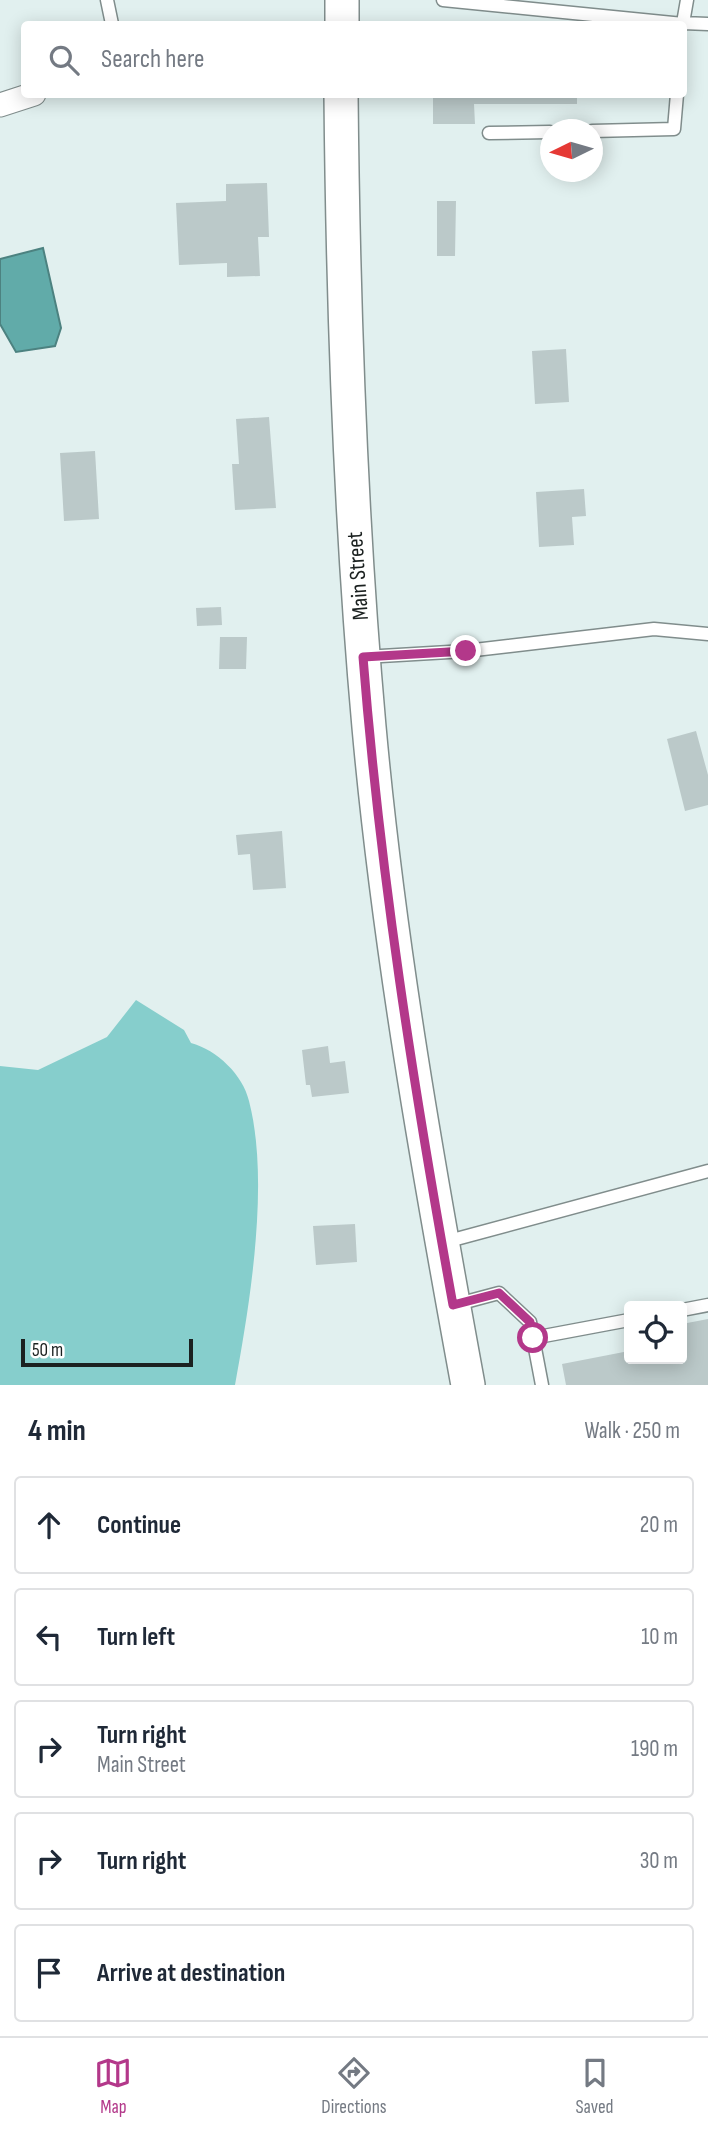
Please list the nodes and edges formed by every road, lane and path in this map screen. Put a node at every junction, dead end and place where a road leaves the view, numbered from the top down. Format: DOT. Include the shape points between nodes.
graph roads {
  1 [pos="107,0"];
  2 [pos="342,0"];
  3 [pos="443,0"];
  4 [pos="687,0"];
  5 [pos="606,20"];
  6 [pos="111,21"];
  7 [pos="342,21"];
  8 [pos="625,21"];
  9 [pos="684,21"];
  10 [pos="687,24"];
  11 [pos="708,24"];
  12 [pos="21,98"];
  13 [pos="341,98"];
  14 [pos="677,98"];
  15 [pos="0,104"];
  16 [pos="603,131"];
  17 [pos="540,132"];
  18 [pos="489,133"];
  19 [pos="708,634"];
  20 [pos="363,657"];
  21 [pos="708,1171"];
  22 [pos="442,1243"];
  23 [pos="453,1305"];
  24 [pos="708,1305"];
  25 [pos="687,1309"];
  26 [pos="624,1321"];
  27 [pos="533,1338"];
  28 [pos="468,1385"];
  29 [pos="542,1385"];
  1 -- 6 [label="lane"];
  2 -- 7 [label="main road"];
  3 -- 5 [label="lane"];
  4 -- 9 [label="lane"];
  5 -- 8 [label="lane"];
  10 -- 11 [label="lane"];
  12 -- 15 [label="street"];
  13 -- 20 [label="main road, Main Street" via="348,428"];
  14 -- 16 [label="lane" via="674,129"];
  17 -- 18 [label="lane"];
  19 -- 20 [label="lane" via="653,629 466,651"];
  20 -- 22 [label="main road, Main Street" via="405,1021"];
  21 -- 22 [label="lane"];
  22 -- 23 [label="main road, Main Street"];
  23 -- 27 [label="lane" via="499,1293 530,1322"];
  23 -- 28 [label="main road, Main Street"];
  24 -- 25 [label="lane"];
  26 -- 27 [label="lane"];
  27 -- 29 [label="lane"];
}
